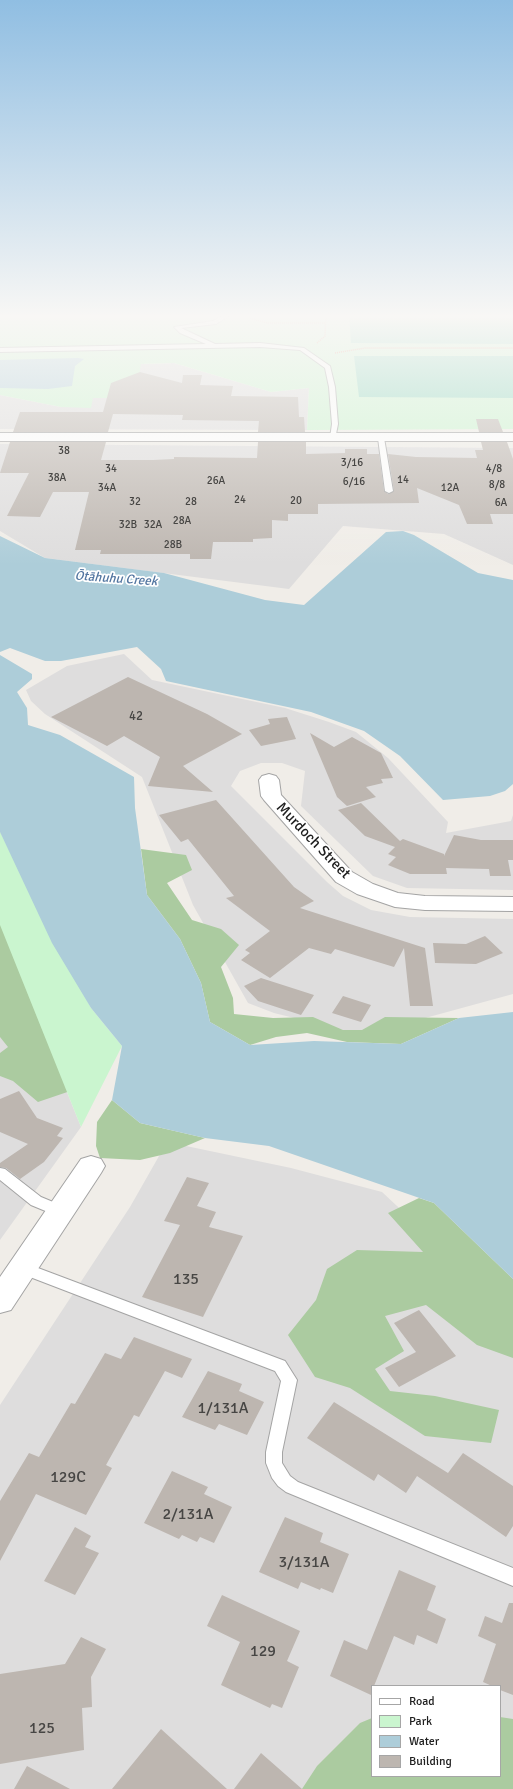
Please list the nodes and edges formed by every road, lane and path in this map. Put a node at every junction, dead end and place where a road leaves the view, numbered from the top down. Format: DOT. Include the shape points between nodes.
graph roads {
  1 [pos="333,398"];
  2 [pos="0,437"];
  3 [pos="513,437"];
  4 [pos="333,438"];
  5 [pos="381,438"];
  6 [pos="389,491"];
  7 [pos="269,780"];
  8 [pos="513,904"];
  9 [pos="91,1166"];
  10 [pos="0,1173"];
  11 [pos="60,1211"];
  12 [pos="22,1268"];
  13 [pos="0,1301"];
  14 [pos="513,1577"];
  1 -- 4 [label="lane"];
  2 -- 4 [label="street"];
  3 -- 5 [label="street"];
  4 -- 5 [label="street"];
  5 -- 6 [label="lane"];
  7 -- 8 [label="street, Murdoch Street" via="271,796 344,877 365,889 395,900"];
  9 -- 11 [label="street"];
  10 -- 11 [label="lane" via="36,1201"];
  11 -- 12 [label="street"];
  12 -- 13 [label="street"];
  12 -- 14 [label="lane" via="280,1366 289,1380 274,1463 284,1481 292,1487"];
}
